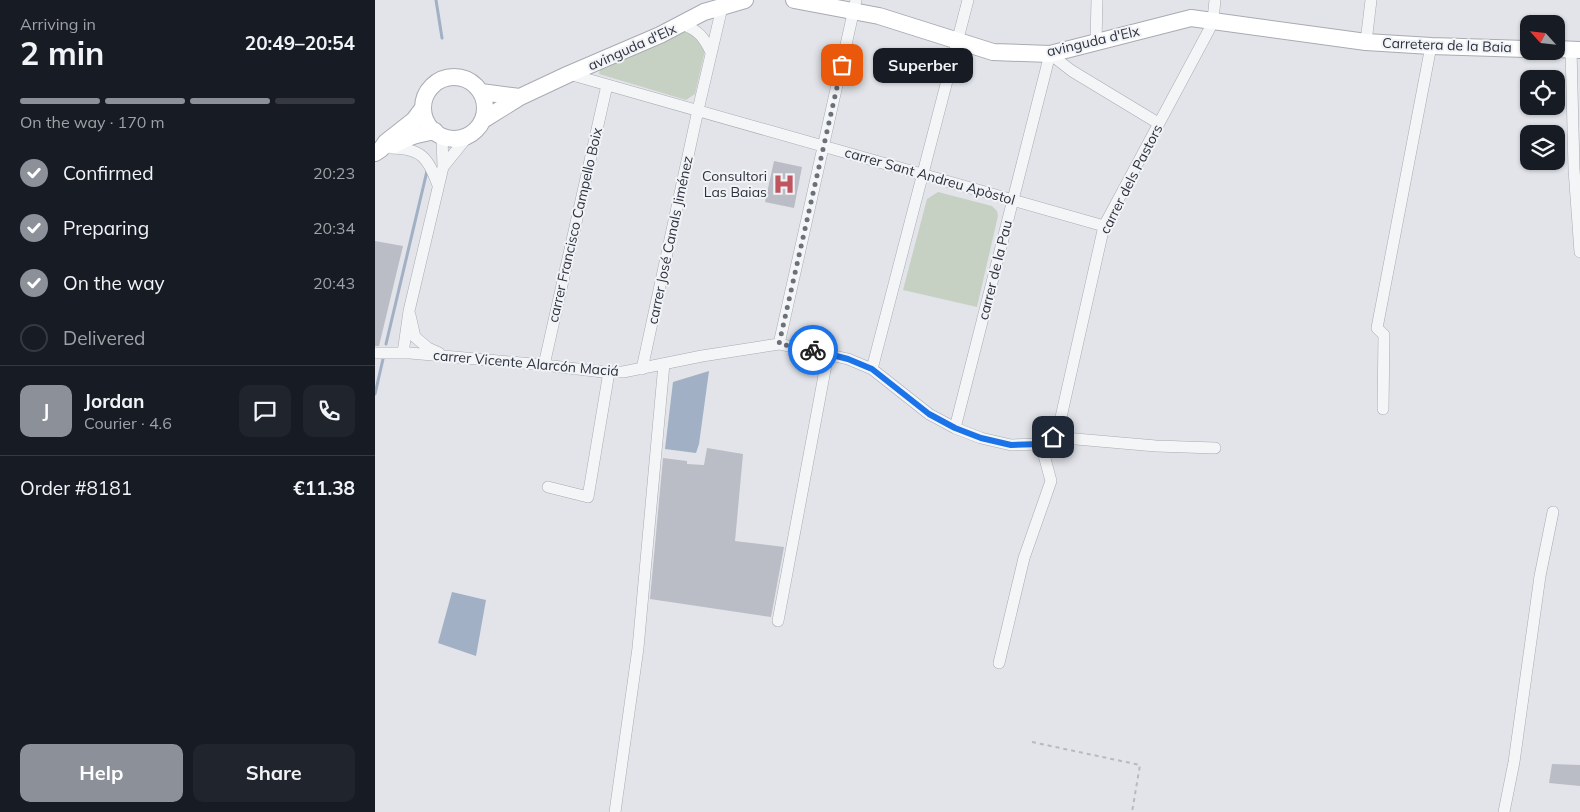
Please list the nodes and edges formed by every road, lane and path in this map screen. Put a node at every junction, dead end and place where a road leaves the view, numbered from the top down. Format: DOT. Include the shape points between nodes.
graph roads {
  1 [pos="745,0"];
  2 [pos="794,0"];
  3 [pos="968,0"];
  4 [pos="1097,0"];
  5 [pos="1215,0"];
  6 [pos="1371,0"];
  7 [pos="723,3"];
  8 [pos="855,5"];
  9 [pos="1213,20"];
  10 [pos="682,24"];
  11 [pos="957,40"];
  12 [pos="1096,42"];
  13 [pos="1366,42"];
  14 [pos="1431,46"];
  15 [pos="1520,49"];
  16 [pos="1569,50"];
  17 [pos="711,52"];
  18 [pos="1050,54"];
  19 [pos="569,74"];
  20 [pos="607,85"];
  21 [pos="481,92"];
  22 [pos="520,97"];
  23 [pos="423,108"];
  24 [pos="698,110"];
  25 [pos="483,120"];
  26 [pos="1159,123"];
  27 [pos="439,134"];
  28 [pos="468,136"];
  29 [pos="824,146"];
  30 [pos="381,150"];
  31 [pos="443,166"];
  32 [pos="923,174"];
  33 [pos="438,185"];
  34 [pos="1013,200"];
  35 [pos="1104,226"];
  36 [pos="1580,252"];
  37 [pos="409,311"];
  38 [pos="779,344"];
  39 [pos="406,353"];
  40 [pos="828,354"];
  41 [pos="375,355"];
  42 [pos="445,356"];
  43 [pos="664,364"];
  44 [pos="544,365"];
  45 [pos="642,369"];
  46 [pos="872,369"];
  47 [pos="609,372"];
  48 [pos="1383,409"];
  49 [pos="955,428"];
  50 [pos="1055,436"];
  51 [pos="1041,444"];
  52 [pos="1215,448"];
  53 [pos="548,487"];
  54 [pos="1553,512"];
  55 [pos="778,621"];
  56 [pos="999,663"];
  57 [pos="1032,742"];
  58 [pos="615,812"];
  59 [pos="1132,812"];
  60 [pos="1504,812"];
  1 -- 7 [label="main road, avinguda d'Elx"];
  2 -- 8 [label="main road, avinguda d'Elx"];
  3 -- 11 [label="street"];
  4 -- 12 [label="street"];
  5 -- 9 [label="street"];
  6 -- 13 [label="street"];
  7 -- 10 [label="main road, avinguda d'Elx"];
  7 -- 17 [label="street, carrer José Canals Jiménez"];
  8 -- 11 [label="main road, avinguda d'Elx" via="879,16"];
  8 -- 29 [label="street"];
  9 -- 12 [label="main road, avinguda d'Elx" via="1191,18"];
  9 -- 13 [label="main road, avinguda d'Elx"];
  9 -- 26 [label="street, carrer dels Pastors"];
  10 -- 17 [label="street" via="695,29"];
  10 -- 19 [label="main road, avinguda d'Elx"];
  11 -- 18 [label="main road, avinguda d'Elx" via="993,52"];
  11 -- 32 [label="street"];
  12 -- 18 [label="main road, avinguda d'Elx"];
  13 -- 14 [label="main road, Carretera de la Baia"];
  14 -- 15 [label="main road, Carretera de la Baia"];
  14 -- 48 [label="street" via="1377,328 1384,336"];
  16 -- 36 [label="street"];
  17 -- 24 [label="street, carrer José Canals Jiménez"];
  18 -- 26 [label="street" via="1072,71"];
  18 -- 34 [label="street, carrer de la Pau"];
  19 -- 20 [label="street, carrer Sant Andreu Apòstol"];
  19 -- 22 [label="main road, avinguda d'Elx"];
  20 -- 24 [label="street, carrer Sant Andreu Apòstol"];
  20 -- 44 [label="street, carrer Francisco Campello Boix"];
  21 -- 22 [label="main road"];
  21 -- 23 [label="main road" via="466,79 454,77 438,81 430,88"];
  21 -- 25 [label="main road" via="486,110"];
  22 -- 25 [label="main road, avinguda d'Elx"];
  23 -- 27 [label="main road" via="428,126"];
  23 -- 30 [label="main road"];
  24 -- 29 [label="street, carrer Sant Andreu Apòstol"];
  24 -- 45 [label="street, carrer José Canals Jiménez"];
  25 -- 28 [label="main road"];
  26 -- 35 [label="street, carrer dels Pastors"];
  27 -- 28 [label="main road" via="450,139"];
  27 -- 30 [label="main road" via="414,134"];
  27 -- 31 [label="street"];
  28 -- 31 [label="street"];
  29 -- 32 [label="street, carrer Sant Andreu Apòstol"];
  29 -- 38 [label="street"];
  30 -- 33 [label="street" via="402,148 416,152 431,166"];
  31 -- 33 [label="street"];
  32 -- 34 [label="street, carrer Sant Andreu Apòstol"];
  32 -- 46 [label="street"];
  33 -- 37 [label="street"];
  34 -- 35 [label="street, carrer Sant Andreu Apòstol"];
  34 -- 49 [label="street, carrer de la Pau"];
  35 -- 50 [label="street, carrer dels Pastors"];
  37 -- 39 [label="street"];
  37 -- 42 [label="street" via="415,337"];
  38 -- 40 [label="street"];
  38 -- 43 [label="street, carrer Vicente Alarcón Maciá"];
  39 -- 41 [label="street, carrer Vicente Alarcón Maciá"];
  39 -- 42 [label="street, carrer Vicente Alarcón Maciá"];
  40 -- 46 [label="street"];
  40 -- 55 [label="street"];
  42 -- 44 [label="street, carrer Vicente Alarcón Maciá"];
  43 -- 45 [label="street, carrer Vicente Alarcón Maciá"];
  43 -- 58 [label="street" via="638,648"];
  44 -- 47 [label="street, carrer Vicente Alarcón Maciá"];
  45 -- 47 [label="street, carrer Vicente Alarcón Maciá"];
  46 -- 49 [label="street" via="929,414"];
  47 -- 53 [label="street" via="588,496"];
  49 -- 51 [label="street" via="1011,445"];
  50 -- 51 [label="street"];
  50 -- 52 [label="street"];
  51 -- 56 [label="street" via="1051,481 1024,558"];
  54 -- 60 [label="street" via="1540,576"];
  57 -- 59 [label="path" via="1140,764"];
}
